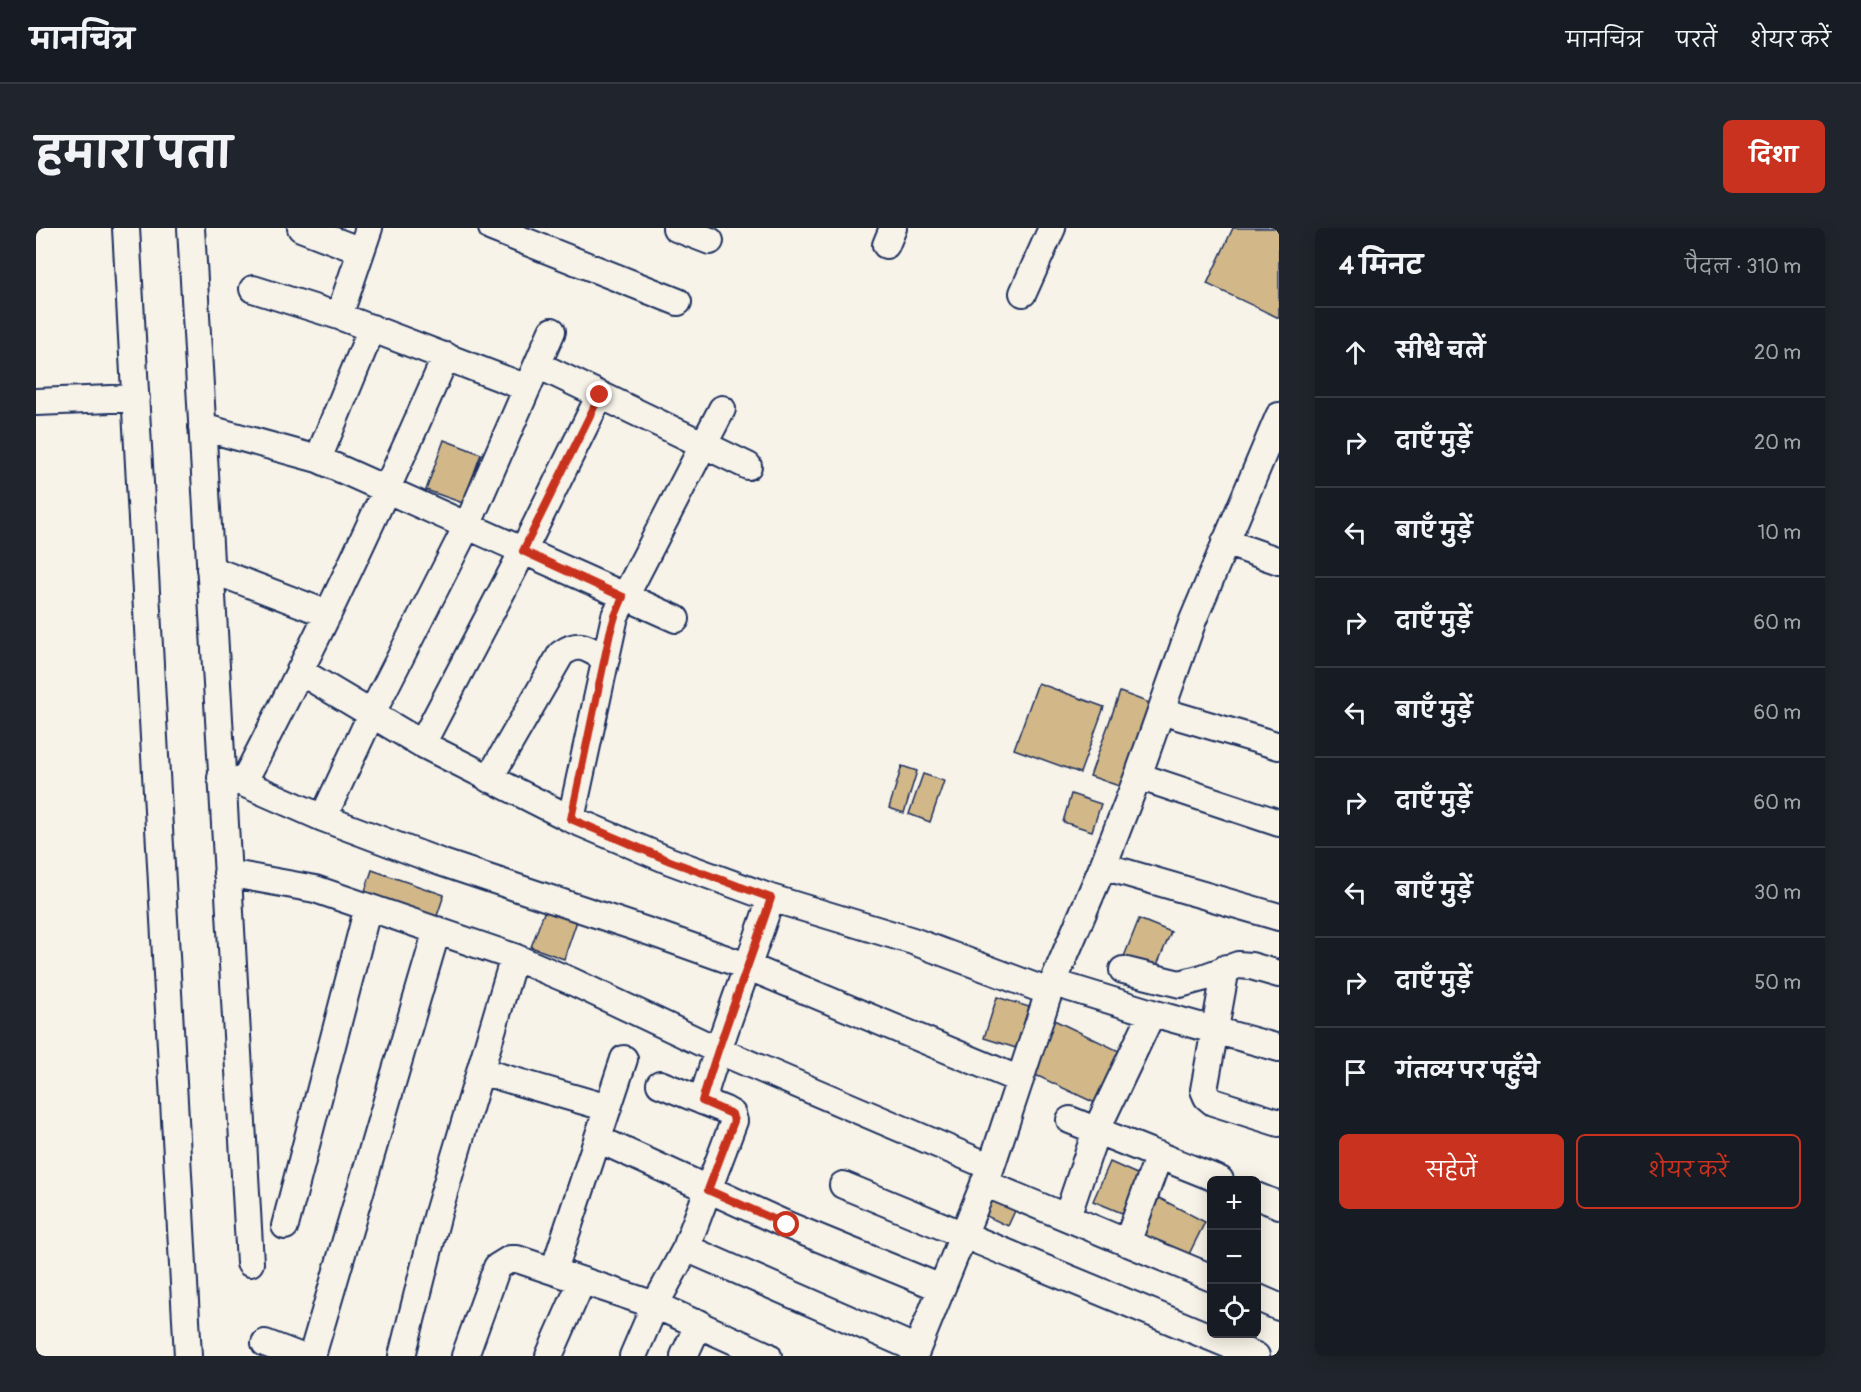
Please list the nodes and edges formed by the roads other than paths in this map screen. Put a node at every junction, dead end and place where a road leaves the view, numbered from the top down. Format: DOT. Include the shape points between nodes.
graph roads {
  1 [pos="126,228"];
  2 [pos="191,228"];
  3 [pos="300,228"];
  4 [pos="492,228"];
  5 [pos="676,228"];
  6 [pos="1052,228"];
  7 [pos="365,239"];
  8 [pos="710,241"];
  9 [pos="253,289"];
  10 [pos="1023,293"];
  11 [pos="678,302"];
  12 [pos="339,316"];
  13 [pos="372,328"];
  14 [pos="552,331"];
  15 [pos="446,356"];
  16 [pos="532,377"];
  17 [pos="600,395"];
  18 [pos="136,398"];
  19 [pos="36,402"];
  20 [pos="722,409"];
  21 [pos="1278,420"];
  22 [pos="202,427"];
  23 [pos="703,444"];
  24 [pos="318,459"];
  25 [pos="748,466"];
  26 [pos="387,490"];
  27 [pos="467,526"];
  28 [pos="1226,542"];
  29 [pos="523,551"];
  30 [pos="1279,561"];
  31 [pos="210,569"];
  32 [pos="623,597"];
  33 [pos="328,614"];
  34 [pos="676,619"];
  35 [pos="606,659"];
  36 [pos="301,672"];
  37 [pos="1161,711"];
  38 [pos="371,715"];
  39 [pos="422,744"];
  40 [pos="1279,746"];
  41 [pos="1138,776"];
  42 [pos="489,779"];
  43 [pos="232,781"];
  44 [pos="323,818"];
  45 [pos="571,819"];
  46 [pos="1279,823"];
  47 [pos="1103,866"];
  48 [pos="227,873"];
  49 [pos="771,898"];
  50 [pos="368,907"];
  51 [pos="1279,917"];
  52 [pos="437,930"];
  53 [pos="514,957"];
  54 [pos="749,967"];
  55 [pos="1226,969"];
  56 [pos="1123,970"];
  57 [pos="1279,974"];
  58 [pos="1052,988"];
  59 [pos="1152,1013"];
  60 [pos="1215,1031"];
  61 [pos="1279,1048"];
  62 [pos="717,1050"];
  63 [pos="624,1059"];
  64 [pos="480,1071"];
  65 [pos="1020,1080"];
  66 [pos="660,1084"];
  67 [pos="702,1101"];
  68 [pos="608,1108"];
  69 [pos="1070,1120"];
  70 [pos="1279,1123"];
  71 [pos="1096,1131"];
  72 [pos="598,1139"];
  73 [pos="1159,1155"];
  74 [pos="988,1175"];
  75 [pos="1210,1176"];
  76 [pos="843,1185"];
  77 [pos="708,1190"];
  78 [pos="1261,1198"];
  79 [pos="1279,1205"];
  80 [pos="1066,1217"];
  81 [pos="285,1226"];
  82 [pos="964,1233"];
  83 [pos="1127,1243"];
  84 [pos="686,1248"];
  85 [pos="250,1263"];
  86 [pos="554,1270"];
  87 [pos="1207,1276"];
  88 [pos="582,1281"];
  89 [pos="941,1288"];
  90 [pos="1261,1299"];
  91 [pos="655,1305"];
  92 [pos="1279,1307"];
  93 [pos="699,1323"];
  94 [pos="265,1343"];
  95 [pos="915,1353"];
  96 [pos="1242,1353"];
  97 [pos="188,1356"];
  98 [pos="299,1356"];
  99 [pos="312,1356"];
  100 [pos="402,1356"];
  101 [pos="465,1356"];
  102 [pos="549,1356"];
  103 [pos="633,1356"];
  104 [pos="684,1356"];
  105 [pos="768,1356"];
  1 -- 18 [label="street"];
  2 -- 22 [label="street"];
  3 -- 7 [label="street"];
  4 -- 11 [label="street"];
  5 -- 8 [label="street"];
  6 -- 10 [label="street"];
  7 -- 12 [label="street"];
  9 -- 12 [label="street"];
  12 -- 13 [label="street"];
  13 -- 15 [label="street"];
  13 -- 24 [label="street"];
  14 -- 16 [label="street"];
  15 -- 16 [label="street"];
  15 -- 26 [label="street"];
  16 -- 17 [label="street"];
  16 -- 27 [label="street"];
  17 -- 23 [label="street"];
  17 -- 29 [label="street"];
  18 -- 19 [label="street"];
  18 -- 97 [label="street"];
  20 -- 23 [label="street"];
  21 -- 28 [label="street"];
  22 -- 24 [label="street"];
  22 -- 31 [label="street"];
  23 -- 25 [label="street"];
  23 -- 32 [label="street"];
  24 -- 26 [label="street"];
  26 -- 27 [label="street"];
  26 -- 33 [label="street"];
  27 -- 29 [label="street"];
  27 -- 38 [label="street"];
  28 -- 30 [label="street"];
  28 -- 37 [label="street" via="1192,620"];
  29 -- 32 [label="street"];
  29 -- 39 [label="street"];
  31 -- 33 [label="street"];
  31 -- 43 [label="street"];
  32 -- 34 [label="street"];
  32 -- 35 [label="street"];
  33 -- 36 [label="street"];
  35 -- 42 [label="street" via="576,645 561,654"];
  35 -- 45 [label="street"];
  36 -- 38 [label="street"];
  36 -- 43 [label="street"];
  37 -- 40 [label="street"];
  37 -- 41 [label="street"];
  38 -- 39 [label="street"];
  38 -- 44 [label="street"];
  39 -- 42 [label="street"];
  41 -- 46 [label="street"];
  41 -- 47 [label="street"];
  42 -- 45 [label="street"];
  43 -- 44 [label="street"];
  43 -- 48 [label="street"];
  44 -- 54 [label="street"];
  45 -- 49 [label="street"];
  47 -- 51 [label="street"];
  47 -- 58 [label="street"];
  48 -- 50 [label="street" via="315,889"];
  48 -- 85 [label="street"];
  49 -- 54 [label="street"];
  49 -- 58 [label="street"];
  50 -- 52 [label="street"];
  50 -- 81 [label="street"];
  52 -- 53 [label="street"];
  52 -- 99 [label="street"];
  53 -- 62 [label="street"];
  53 -- 64 [label="street"];
  54 -- 62 [label="street"];
  54 -- 65 [label="street"];
  55 -- 56 [label="street" via="1180,984"];
  55 -- 57 [label="street" via="1251,966"];
  55 -- 60 [label="street"];
  58 -- 59 [label="street"];
  58 -- 65 [label="street"];
  59 -- 60 [label="street"];
  59 -- 71 [label="street"];
  60 -- 61 [label="street"];
  60 -- 70 [label="street" via="1204,1083 1207,1097"];
  62 -- 67 [label="street"];
  62 -- 74 [label="street"];
  63 -- 68 [label="street"];
  64 -- 68 [label="street"];
  64 -- 100 [label="street" via="438,1213"];
  65 -- 74 [label="street"];
  66 -- 67 [label="street"];
  67 -- 77 [label="street" via="732,1114 734,1121"];
  68 -- 72 [label="street"];
  69 -- 71 [label="street"];
  71 -- 73 [label="street"];
  71 -- 80 [label="street"];
  72 -- 77 [label="street"];
  72 -- 86 [label="street"];
  73 -- 75 [label="street"];
  73 -- 83 [label="street"];
  74 -- 80 [label="street"];
  74 -- 82 [label="street"];
  76 -- 82 [label="street"];
  77 -- 84 [label="street"];
  77 -- 89 [label="street"];
  78 -- 79 [label="street"];
  80 -- 83 [label="street"];
  82 -- 89 [label="street"];
  82 -- 96 [label="street"];
  83 -- 87 [label="street"];
  84 -- 91 [label="street"];
  84 -- 95 [label="street"];
  86 -- 88 [label="street"];
  86 -- 101 [label="street" via="517,1259 497,1267"];
  88 -- 91 [label="street"];
  88 -- 102 [label="street"];
  89 -- 95 [label="street"];
  90 -- 92 [label="street"];
  91 -- 93 [label="street"];
  91 -- 103 [label="street"];
  93 -- 104 [label="street"];
  93 -- 105 [label="street"];
  94 -- 98 [label="street"];
}
